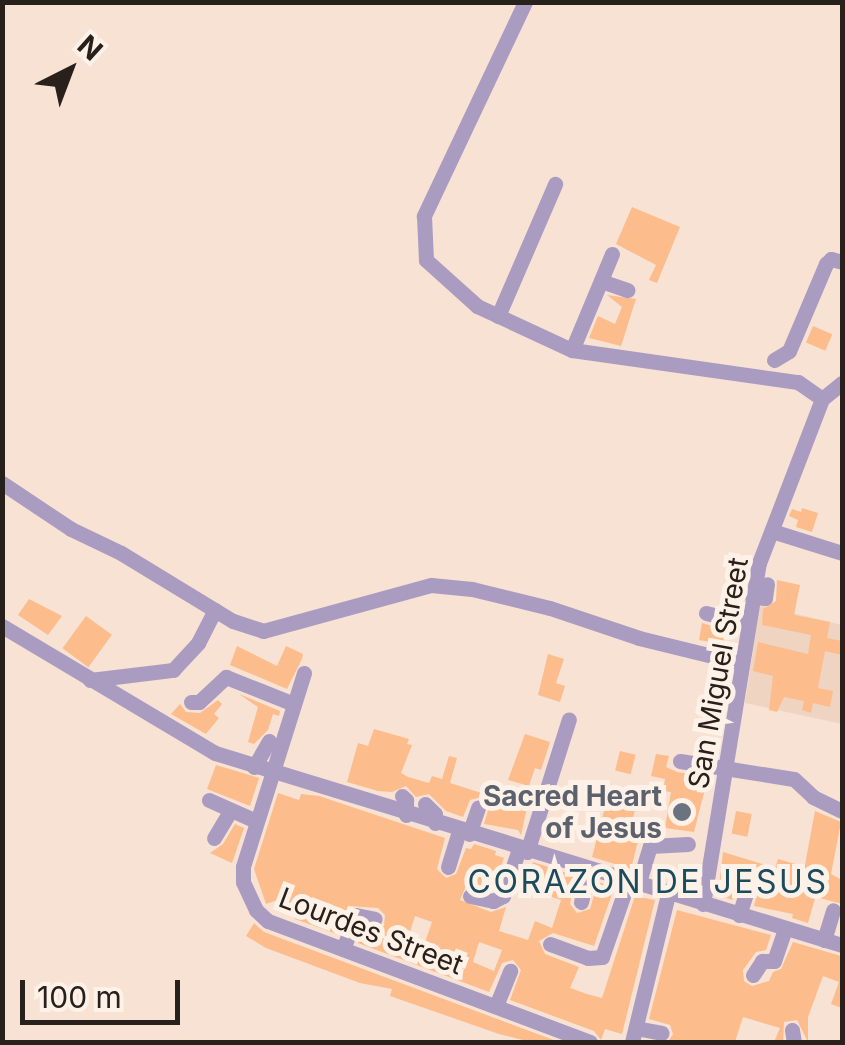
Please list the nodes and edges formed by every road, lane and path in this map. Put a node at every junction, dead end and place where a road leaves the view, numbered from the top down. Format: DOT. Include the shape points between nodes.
graph roads {
  1 [pos="525,2"];
  2 [pos="555,184"];
  3 [pos="612,254"];
  4 [pos="842,262"];
  5 [pos="601,281"];
  6 [pos="627,290"];
  7 [pos="498,316"];
  8 [pos="572,350"];
  9 [pos="774,360"];
  10 [pos="842,383"];
  11 [pos="822,399"];
  12 [pos="2,484"];
  13 [pos="794,522"];
  14 [pos="774,524"];
  15 [pos="842,553"];
  16 [pos="767,584"];
  17 [pos="752,596"];
  18 [pos="215,610"];
  19 [pos="706,612"];
  20 [pos="746,624"];
  21 [pos="2,626"];
  22 [pos="740,663"];
  23 [pos="304,673"];
  24 [pos="90,680"];
  25 [pos="192,702"];
  26 [pos="294,704"];
  27 [pos="569,719"];
  28 [pos="269,741"];
  29 [pos="680,761"];
  30 [pos="728,768"];
  31 [pos="262,770"];
  32 [pos="293,780"];
  33 [pos="402,796"];
  34 [pos="293,798"];
  35 [pos="208,800"];
  36 [pos="424,804"];
  37 [pos="478,808"];
  38 [pos="230,811"];
  39 [pos="842,811"];
  40 [pos="406,814"];
  41 [pos="256,821"];
  42 [pos="435,823"];
  43 [pos="513,829"];
  44 [pos="464,832"];
  45 [pos="214,838"];
  46 [pos="688,844"];
  47 [pos="518,849"];
  48 [pos="448,867"];
  49 [pos="589,870"];
  50 [pos="633,883"];
  51 [pos="748,888"];
  52 [pos="668,894"];
  53 [pos="470,896"];
  54 [pos="581,902"];
  55 [pos="703,904"];
  56 [pos="280,906"];
  57 [pos="833,910"];
  58 [pos="739,915"];
  59 [pos="274,924"];
  60 [pos="374,924"];
  61 [pos="785,929"];
  62 [pos="824,940"];
  63 [pos="550,944"];
  64 [pos="842,946"];
  65 [pos="339,952"];
  66 [pos="510,972"];
  67 [pos="753,975"];
  68 [pos="496,1006"];
  69 [pos="662,1033"];
  70 [pos="634,1035"];
  71 [pos="590,1042"];
  1 -- 7 [label="street" via="422,222 426,260 461,294"];
  2 -- 7 [label="street"];
  3 -- 5 [label="street"];
  4 -- 9 [label="street" via="826,264 789,351"];
  5 -- 6 [label="street"];
  5 -- 8 [label="street"];
  7 -- 8 [label="street"];
  8 -- 11 [label="street" via="798,382"];
  10 -- 11 [label="street"];
  11 -- 14 [label="street, San Miguel Street"];
  12 -- 18 [label="street"];
  13 -- 14 [label="street"];
  14 -- 15 [label="street"];
  14 -- 17 [label="street, San Miguel Street"];
  16 -- 17 [label="street" via="765,598"];
  17 -- 20 [label="street, San Miguel Street"];
  18 -- 22 [label="street" via="263,631 431,586 472,589"];
  18 -- 24 [label="street" via="173,670"];
  19 -- 20 [label="street"];
  20 -- 22 [label="street, San Miguel Street"];
  21 -- 24 [label="street"];
  22 -- 30 [label="street, San Miguel Street"];
  23 -- 26 [label="street, Lourdes Street"];
  24 -- 31 [label="street" via="215,753"];
  25 -- 26 [label="street" via="226,677"];
  26 -- 31 [label="street, Lourdes Street"];
  27 -- 47 [label="street"];
  28 -- 31 [label="street"];
  29 -- 30 [label="street"];
  30 -- 39 [label="street" via="794,779 813,798"];
  30 -- 55 [label="street, San Miguel Street"];
  31 -- 32 [label="street"];
  31 -- 41 [label="street, Lourdes Street"];
  32 -- 34 [label="street"];
  32 -- 40 [label="street" via="334,784 356,799"];
  33 -- 40 [label="street"];
  35 -- 38 [label="street"];
  36 -- 42 [label="street"];
  37 -- 44 [label="street"];
  38 -- 41 [label="street"];
  38 -- 45 [label="street"];
  40 -- 42 [label="street"];
  41 -- 59 [label="street, Lourdes Street" via="243,882 256,910"];
  42 -- 44 [label="street"];
  43 -- 47 [label="street"];
  44 -- 47 [label="street"];
  44 -- 48 [label="street"];
  46 -- 50 [label="street" via="650,846"];
  47 -- 49 [label="street"];
  47 -- 53 [label="street" via="503,896 493,902"];
  49 -- 50 [label="street"];
  49 -- 54 [label="street"];
  50 -- 52 [label="street"];
  50 -- 63 [label="street" via="602,957"];
  51 -- 58 [label="street"];
  52 -- 55 [label="street"];
  52 -- 70 [label="street" via="634,1003"];
  55 -- 58 [label="street"];
  56 -- 59 [label="street"];
  57 -- 62 [label="street"];
  58 -- 61 [label="street" via="763,917"];
  59 -- 65 [label="street, Lourdes Street"];
  60 -- 65 [label="street" via="356,916"];
  61 -- 62 [label="street"];
  61 -- 67 [label="street" via="774,961 762,961"];
  62 -- 64 [label="street"];
  65 -- 68 [label="street, Lourdes Street"];
  66 -- 68 [label="street"];
  68 -- 71 [label="street, Lourdes Street"];
  69 -- 70 [label="street"];
}
